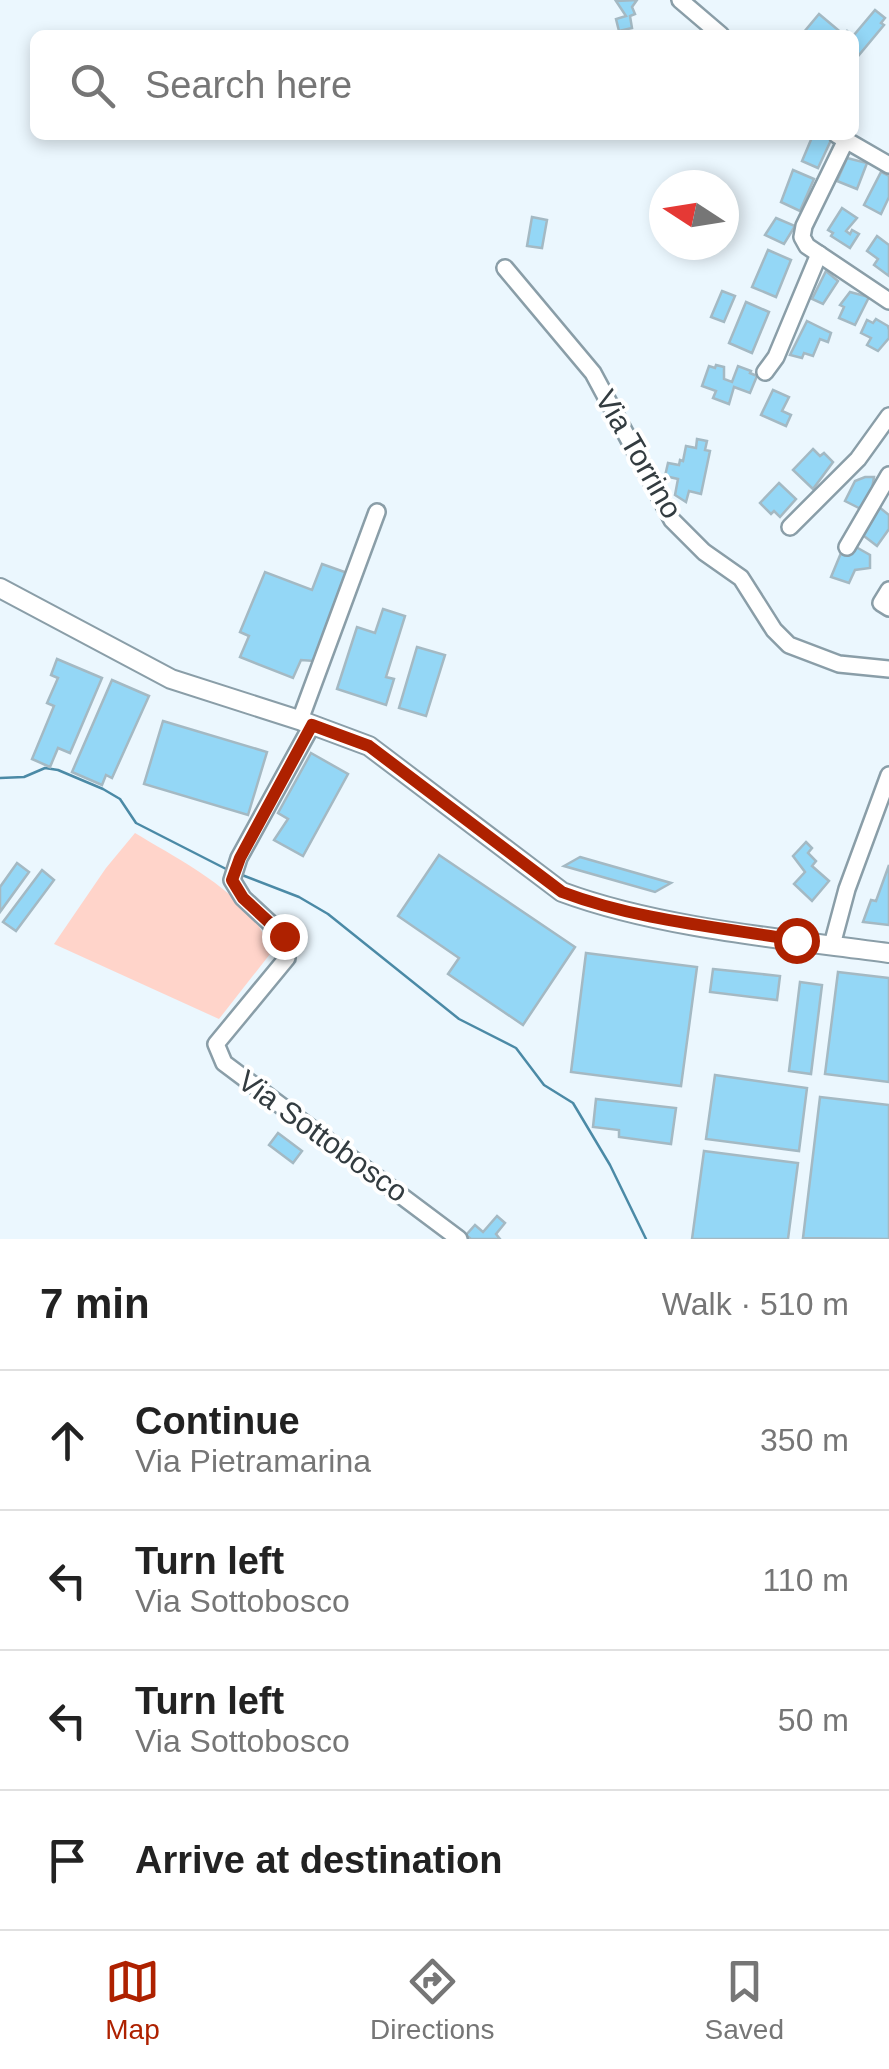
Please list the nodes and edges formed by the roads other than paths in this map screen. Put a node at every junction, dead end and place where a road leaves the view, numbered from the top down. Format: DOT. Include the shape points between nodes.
graph roads {
  1 [pos="680,0"];
  2 [pos="715,30"];
  3 [pos="841,140"];
  4 [pos="843,140"];
  5 [pos="889,166"];
  6 [pos="820,254"];
  7 [pos="506,268"];
  8 [pos="889,301"];
  9 [pos="765,372"];
  10 [pos="889,416"];
  11 [pos="889,475"];
  12 [pos="378,512"];
  13 [pos="790,528"];
  14 [pos="847,547"];
  15 [pos="0,588"];
  16 [pos="889,590"];
  17 [pos="889,608"];
  18 [pos="889,669"];
  19 [pos="306,722"];
  20 [pos="889,775"];
  21 [pos="832,945"];
  22 [pos="889,953"];
  23 [pos="459,1239"];
  1 -- 2 [label="street"];
  3 -- 6 [label="street" via="802,237"];
  4 -- 5 [label="street"];
  6 -- 8 [label="street"];
  6 -- 9 [label="street"];
  7 -- 18 [label="street, Via Torrino" via="593,373 672,520 741,578 774,630 789,644 839,664"];
  10 -- 13 [label="street" via="858,459"];
  11 -- 14 [label="street"];
  12 -- 19 [label="street, Via Sottobosco"];
  15 -- 19 [label="main road" via="171,679"];
  16 -- 17 [label="street" via="881,604"];
  19 -- 21 [label="main road" via="369,746 562,892 662,918"];
  19 -- 23 [label="street, Via Sottobosco" via="234,872 243,898 284,936 288,958 216,1044 224,1063"];
  20 -- 21 [label="street"];
  21 -- 22 [label="main road"];
}
